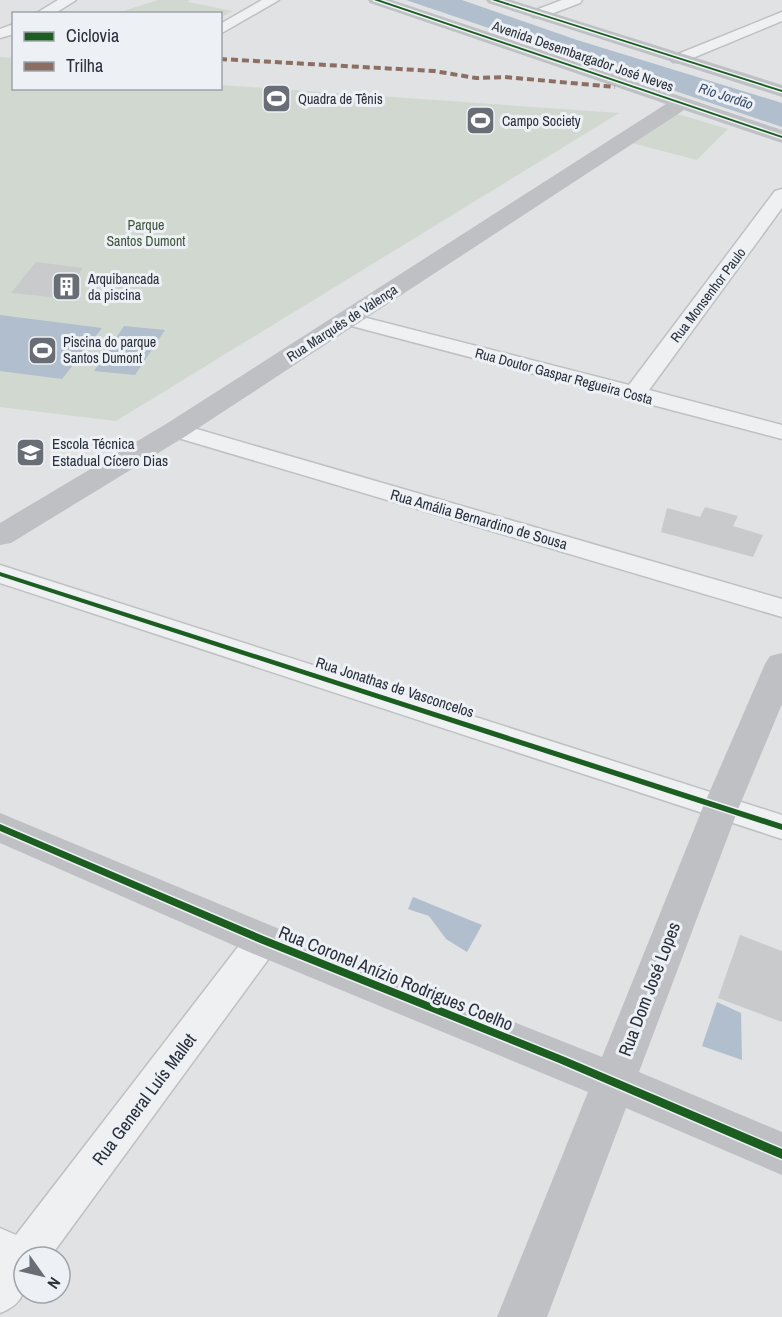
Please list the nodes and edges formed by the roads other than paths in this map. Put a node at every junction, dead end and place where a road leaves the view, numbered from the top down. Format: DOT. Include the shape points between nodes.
graph roads {
  1 [pos="69,0"];
  2 [pos="272,0"];
  3 [pos="376,0"];
  4 [pos="494,0"];
  5 [pos="575,0"];
  6 [pos="46,12"];
  7 [pos="538,14"];
  8 [pos="782,15"];
  9 [pos="222,29"];
  10 [pos="678,59"];
  11 [pos="782,91"];
  12 [pos="680,104"];
  13 [pos="782,137"];
  14 [pos="782,195"];
  15 [pos="347,320"];
  16 [pos="634,394"];
  17 [pos="176,430"];
  18 [pos="782,432"];
  19 [pos="0,536"];
  20 [pos="0,573"];
  21 [pos="782,608"];
  22 [pos="782,664"];
  23 [pos="721,807"];
  24 [pos="782,827"];
  25 [pos="0,828"];
  26 [pos="263,940"];
  27 [pos="613,1082"];
  28 [pos="782,1154"];
  29 [pos="28,1245"];
  30 [pos="522,1317"];
  1 -- 6 [label="street"];
  2 -- 9 [label="street"];
  3 -- 12 [label="street, Avenida Desembargador José Neves"];
  4 -- 7 [label="street, Avenida Desembargador José Neves"];
  5 -- 7 [label="street"];
  7 -- 10 [label="street, Avenida Desembargador José Neves"];
  8 -- 10 [label="street"];
  10 -- 11 [label="street, Avenida Desembargador José Neves"];
  12 -- 13 [label="street, Avenida Desembargador José Neves"];
  12 -- 15 [label="street, Rua Marquês de Valença"];
  14 -- 16 [label="street, Rua Monsenhor Paulo"];
  15 -- 16 [label="street, Rua Doutor Gaspar Regueira Costa"];
  15 -- 17 [label="street, Rua Marquês de Valença"];
  16 -- 18 [label="street, Rua Doutor Gaspar Regueira Costa"];
  17 -- 19 [label="street, Rua Marquês de Valença"];
  17 -- 21 [label="street, Rua Amália Bernardino de Sousa"];
  20 -- 23 [label="street, Rua Jonathas de Vasconcelos"];
  22 -- 23 [label="street, Rua Dom José Lopes"];
  23 -- 24 [label="street, Rua Jonathas de Vasconcelos"];
  23 -- 27 [label="street, Rua Dom José Lopes"];
  25 -- 26 [label="street, Rua Coronel Anízio Rodrigues Coelho"];
  26 -- 27 [label="street, Rua Coronel Anízio Rodrigues Coelho"];
  26 -- 29 [label="street, Rua General Luís Mallet"];
  27 -- 28 [label="street, Rua Coronel Anízio Rodrigues Coelho"];
  27 -- 30 [label="street, Rua Dom José Lopes"];
}
